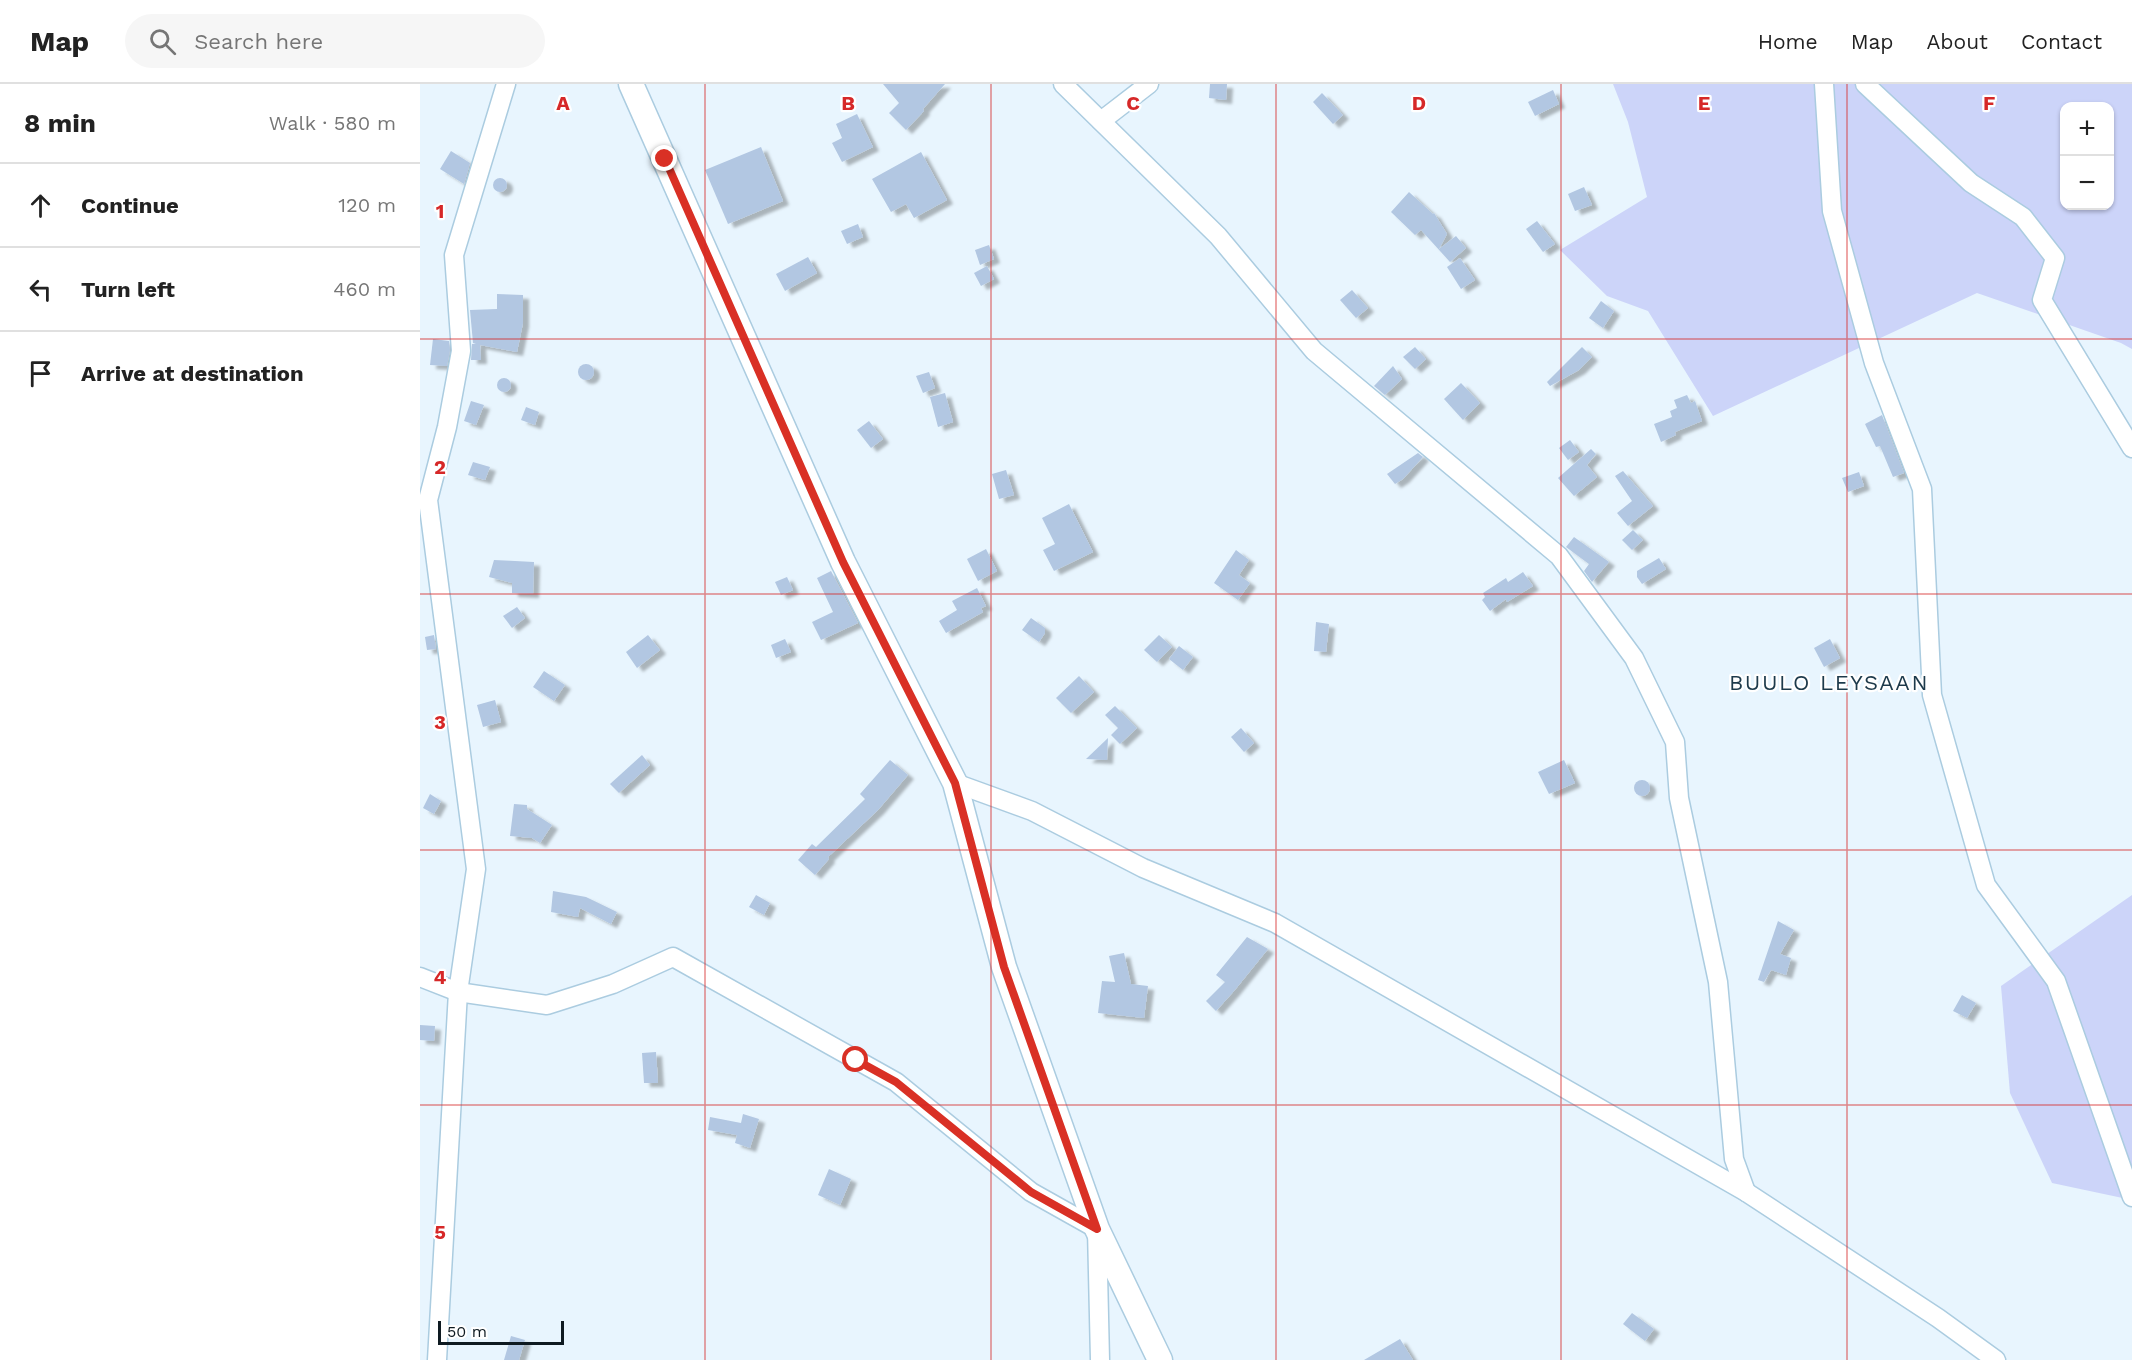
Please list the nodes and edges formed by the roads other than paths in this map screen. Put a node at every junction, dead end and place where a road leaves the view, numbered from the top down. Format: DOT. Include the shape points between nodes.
graph roads {
  1 [pos="506,84"];
  2 [pos="631,84"];
  3 [pos="1063,84"];
  4 [pos="1149,84"];
  5 [pos="1824,84"];
  6 [pos="1864,84"];
  7 [pos="1101,121"];
  8 [pos="2132,448"];
  9 [pos="955,783"];
  10 [pos="420,977"];
  11 [pos="458,992"];
  12 [pos="1746,1192"];
  13 [pos="2132,1197"];
  14 [pos="1097,1229"];
  15 [pos="436,1360"];
  16 [pos="1101,1360"];
  17 [pos="1160,1360"];
  18 [pos="1996,1360"];
  1 -- 11 [label="street" via="454,255 461,351 428,500 476,869"];
  2 -- 9 [label="main road" via="843,562"];
  3 -- 7 [label="street"];
  4 -- 7 [label="street"];
  5 -- 13 [label="street" via="1832,211 1874,363 1922,489 1932,695 1986,885 2056,981"];
  6 -- 8 [label="street" via="1971,183 2023,217 2055,258 2042,300"];
  7 -- 12 [label="street" via="1218,236 1314,351 1559,556 1634,658 1675,742 1679,798 1718,982 1734,1159"];
  9 -- 12 [label="street" via="1032,811 1143,868 1275,923"];
  9 -- 14 [label="main road" via="1004,967"];
  10 -- 11 [label="street"];
  11 -- 14 [label="street" via="547,1005 613,984 673,957 896,1082 1031,1192"];
  11 -- 15 [label="street"];
  12 -- 18 [label="street"];
  14 -- 16 [label="street"];
  14 -- 17 [label="main road"];
}
